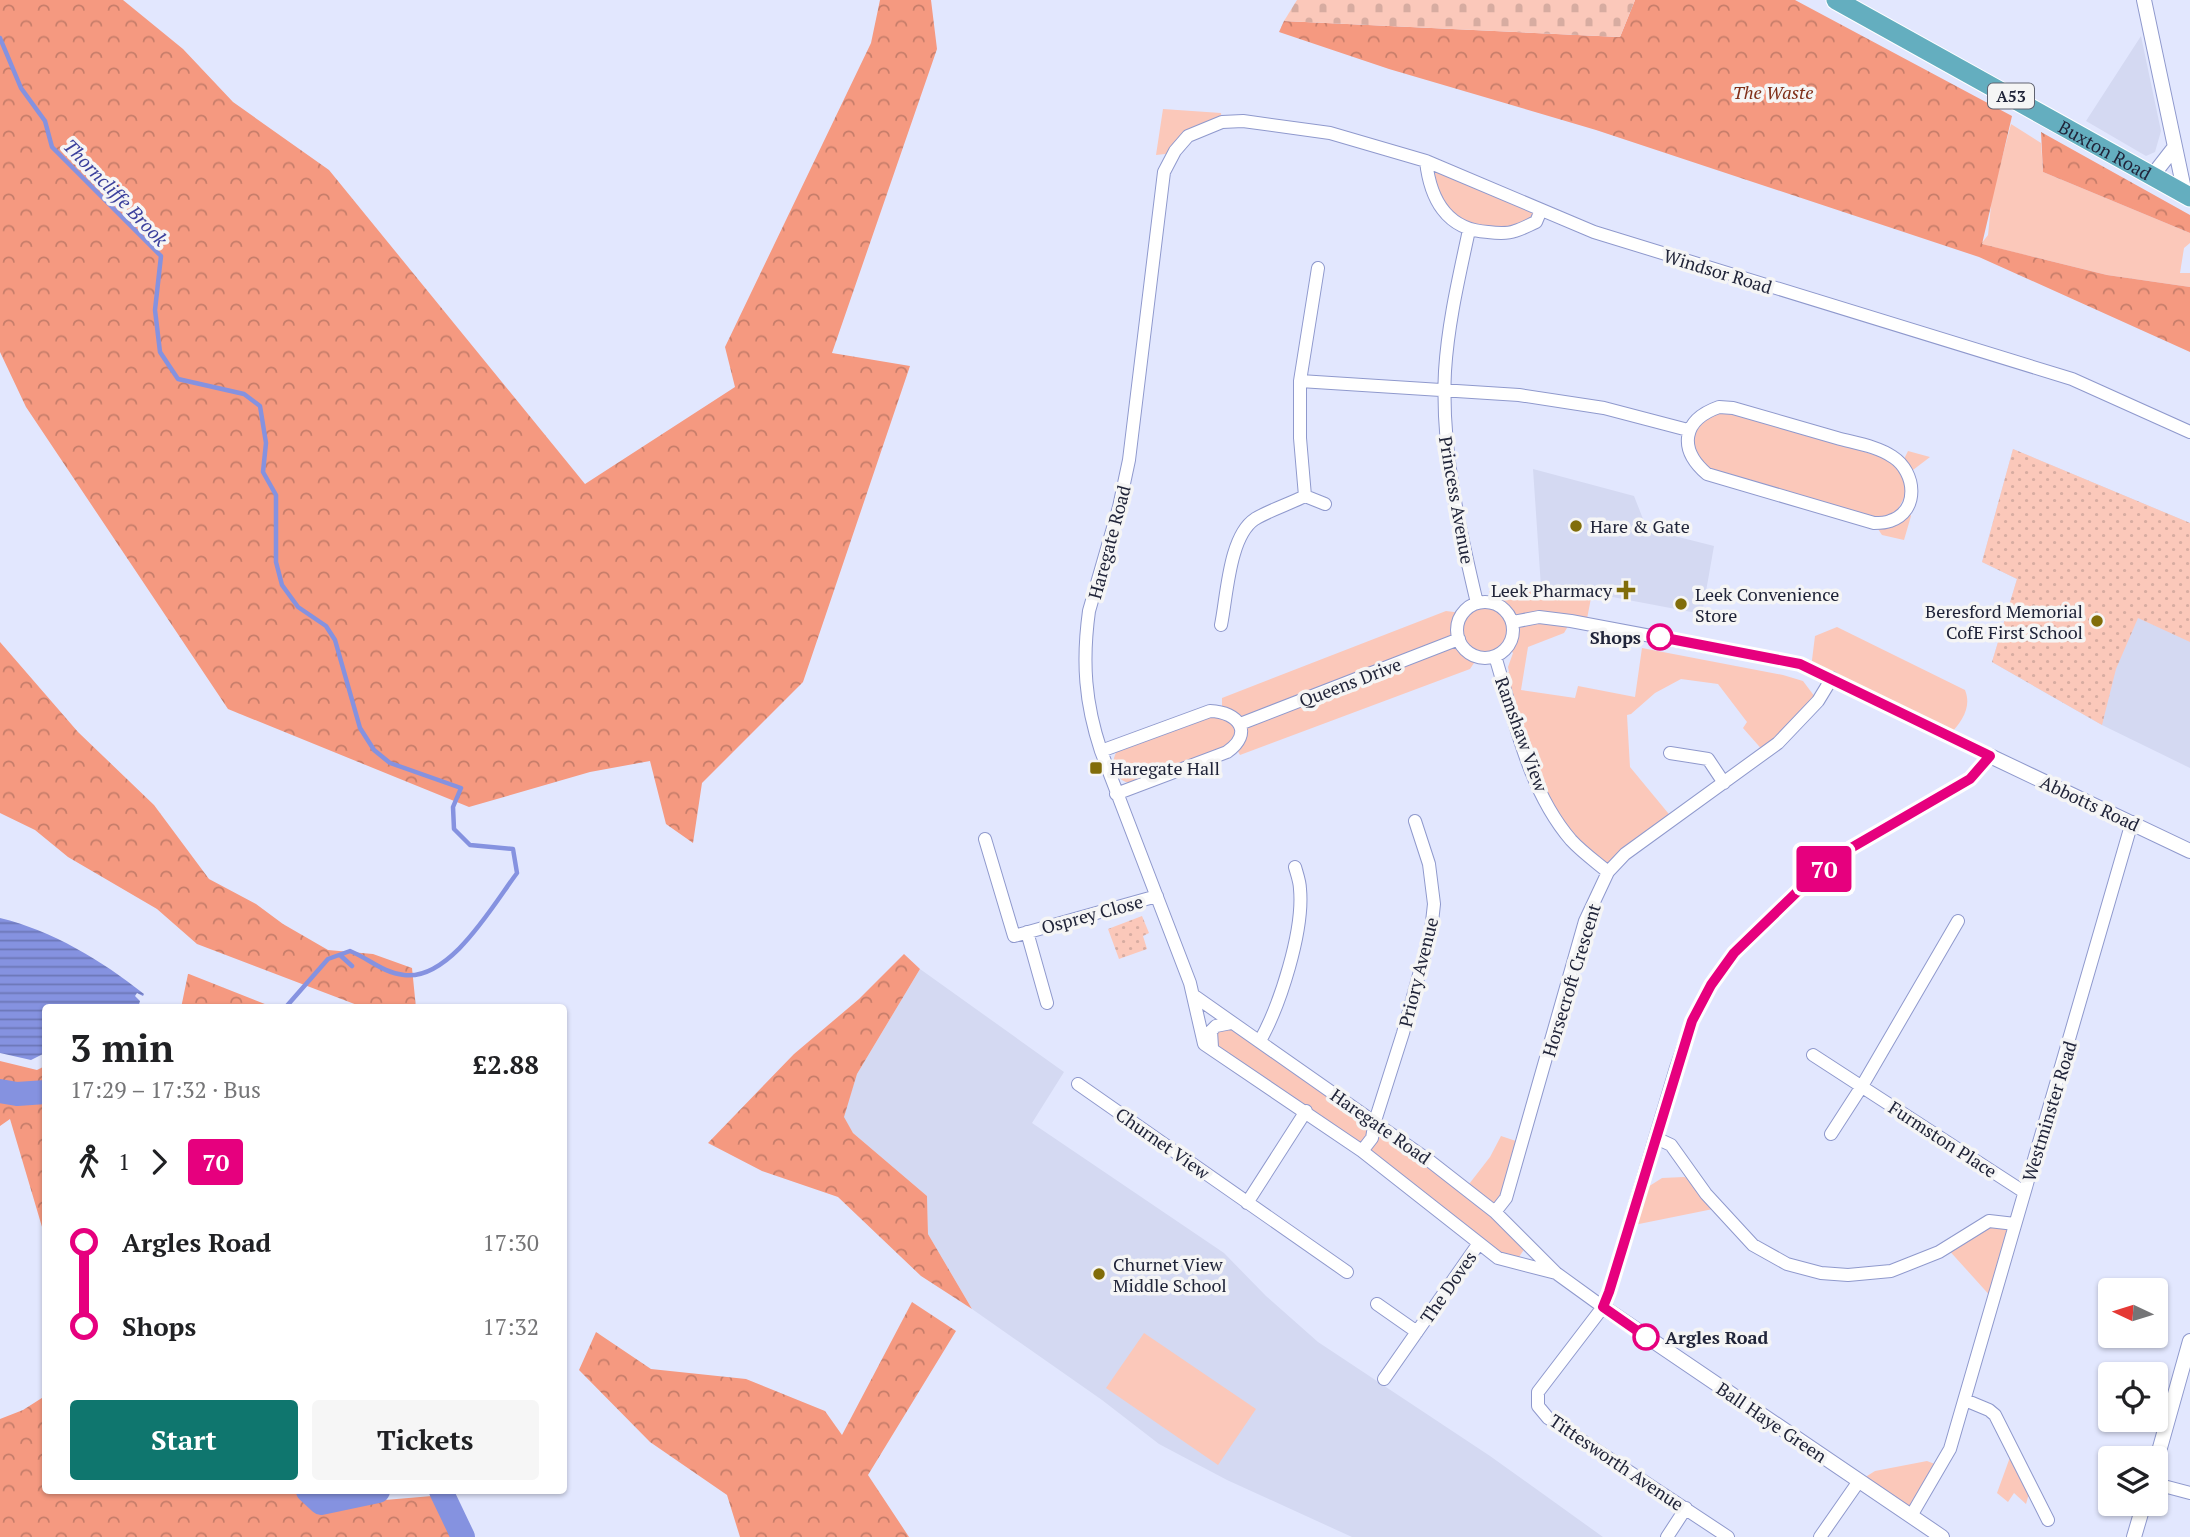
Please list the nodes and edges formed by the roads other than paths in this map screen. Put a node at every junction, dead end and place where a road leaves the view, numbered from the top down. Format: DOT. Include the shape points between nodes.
graph roads {
  1 [pos="1836,0"];
  2 [pos="2144,0"];
  3 [pos="1243,121"];
  4 [pos="2174,148"];
  5 [pos="1426,161"];
  6 [pos="2153,176"];
  7 [pos="2187,195"];
  8 [pos="1541,210"];
  9 [pos="1469,230"];
  10 [pos="1318,268"];
  11 [pos="1300,381"];
  12 [pos="1444,390"];
  13 [pos="1688,430"];
  14 [pos="2190,432"];
  15 [pos="1305,496"];
  16 [pos="1325,504"];
  17 [pos="1477,603"];
  18 [pos="1513,622"];
  19 [pos="1221,625"];
  20 [pos="1459,639"];
  21 [pos="1495,656"];
  22 [pos="1832,678"];
  23 [pos="1240,724"];
  24 [pos="1101,751"];
  25 [pos="1671,753"];
  26 [pos="1990,756"];
  27 [pos="1724,783"];
  28 [pos="1116,794"];
  29 [pos="1415,821"];
  30 [pos="2132,822"];
  31 [pos="985,839"];
  32 [pos="2190,851"];
  33 [pos="1295,867"];
  34 [pos="1608,872"];
  35 [pos="1157,896"];
  36 [pos="1958,920"];
  37 [pos="1027,932"];
  38 [pos="1193,995"];
  39 [pos="1047,1003"];
  40 [pos="1231,1023"];
  41 [pos="1260,1041"];
  42 [pos="1213,1051"];
  43 [pos="1813,1055"];
  44 [pos="1078,1084"];
  45 [pos="1862,1086"];
  46 [pos="1306,1111"];
  47 [pos="1375,1121"];
  48 [pos="1830,1134"];
  49 [pos="1656,1138"];
  50 [pos="1362,1151"];
  51 [pos="2024,1192"];
  52 [pos="1247,1203"];
  53 [pos="1495,1212"];
  54 [pos="2015,1224"];
  55 [pos="1524,1239"];
  56 [pos="1479,1243"];
  57 [pos="1510,1261"];
  58 [pos="1347,1272"];
  59 [pos="1556,1273"];
  60 [pos="1377,1304"];
  61 [pos="1603,1307"];
  62 [pos="1417,1332"];
  63 [pos="2190,1341"];
  64 [pos="1384,1379"];
  65 [pos="1965,1400"];
  66 [pos="2160,1446"];
  67 [pos="1859,1481"];
  68 [pos="2168,1487"];
  69 [pos="2190,1493"];
  70 [pos="1686,1508"];
  71 [pos="1911,1516"];
  72 [pos="2140,1516"];
  73 [pos="2048,1520"];
  74 [pos="1667,1537"];
  75 [pos="1728,1537"];
  76 [pos="1820,1537"];
  77 [pos="1942,1537"];
  78 [pos="2134,1537"];
  1 -- 6 [label="highway, Buxton Road / A53"];
  2 -- 4 [label="street"];
  3 -- 5 [label="street, Windsor Road" via="1329,133"];
  3 -- 24 [label="street, Haregate Road" via="1222,122 1188,136 1164,172 1129,460 1089,611 1086,692"];
  4 -- 6 [label="street"];
  4 -- 7 [label="street"];
  5 -- 8 [label="street, Windsor Road"];
  5 -- 9 [label="street" via="1435,200"];
  6 -- 7 [label="highway, Buxton Road / A53"];
  8 -- 9 [label="street" via="1535,222 1514,232"];
  8 -- 14 [label="street, Windsor Road" via="1608,236 2072,379"];
  9 -- 12 [label="street, Princess Avenue" via="1452,310"];
  10 -- 11 [label="street"];
  11 -- 12 [label="street"];
  11 -- 15 [label="street"];
  12 -- 13 [label="street" via="1604,408"];
  12 -- 17 [label="street, Princess Avenue" via="1450,471"];
  13 -- 13 [label="street" via="1689,451 1707,474 1874,523 1890,521 1907,508 1913,483 1902,463 1890,455 1719,407 1698,417"];
  15 -- 16 [label="street"];
  15 -- 19 [label="street" via="1242,531"];
  17 -- 18 [label="street" via="1495,603"];
  17 -- 20 [label="street" via="1458,621"];
  18 -- 21 [label="street" via="1512,639"];
  18 -- 22 [label="street" via="1539,617 1579,623 1800,664"];
  20 -- 21 [label="street" via="1478,657"];
  20 -- 23 [label="street, Queens Drive"];
  21 -- 34 [label="street, Ramshaw View" via="1541,793 1573,842"];
  22 -- 26 [label="street"];
  22 -- 27 [label="street, Horsecroft Crescent" via="1818,701 1778,743"];
  23 -- 24 [label="street" via="1234,716 1210,711"];
  23 -- 28 [label="street" via="1240,736 1227,752"];
  24 -- 28 [label="street, Haregate Road"];
  25 -- 27 [label="street" via="1687,749 1708,760"];
  26 -- 30 [label="street, Abbotts Road"];
  26 -- 49 [label="street" via="1970,779 1851,848 1734,953 1692,1021"];
  27 -- 34 [label="street, Horsecroft Crescent" via="1625,854"];
  28 -- 35 [label="street, Haregate Road"];
  29 -- 47 [label="street, Priory Avenue" via="1429,864 1434,904 1403,1033"];
  30 -- 32 [label="street, Abbotts Road"];
  30 -- 51 [label="street, Westminster Road"];
  31 -- 37 [label="street, Osprey Close" via="1014,936"];
  33 -- 41 [label="street" via="1299,922 1272,1020"];
  34 -- 53 [label="street, Horsecroft Crescent" via="1585,921 1506,1198"];
  35 -- 37 [label="street, Osprey Close"];
  35 -- 38 [label="street, Haregate Road"];
  36 -- 45 [label="street"];
  37 -- 39 [label="street, Osprey Close"];
  38 -- 40 [label="street, Haregate Road"];
  38 -- 42 [label="street, Haregate Road" via="1204,1044"];
  40 -- 41 [label="street, Haregate Road"];
  40 -- 42 [label="street" via="1211,1031"];
  41 -- 47 [label="street, Haregate Road"];
  42 -- 46 [label="street, Haregate Road"];
  43 -- 45 [label="street, Furmston Place"];
  44 -- 52 [label="street, Churnet View"];
  45 -- 48 [label="street"];
  45 -- 51 [label="street, Furmston Place"];
  46 -- 50 [label="street, Haregate Road"];
  46 -- 52 [label="street"];
  47 -- 50 [label="street, Priory Avenue" via="1372,1138"];
  47 -- 53 [label="street, Haregate Road"];
  49 -- 54 [label="street" via="1671,1144 1706,1194 1752,1245 1787,1264 1821,1273 1891,1271 1939,1252 1989,1221"];
  49 -- 61 [label="street"];
  50 -- 56 [label="street, Haregate Road"];
  51 -- 54 [label="street, Westminster Road"];
  52 -- 58 [label="street, Churnet View"];
  53 -- 55 [label="street, Haregate Road"];
  54 -- 65 [label="street, Westminster Road"];
  55 -- 57 [label="street" via="1525,1248"];
  55 -- 59 [label="street, Haregate Road"];
  56 -- 57 [label="street, Haregate Road"];
  56 -- 62 [label="street, The Doves"];
  57 -- 59 [label="street, Haregate Road"];
  59 -- 61 [label="street, Haregate Road"];
  60 -- 62 [label="street, The Doves"];
  61 -- 67 [label="street, Ball Haye Green"];
  61 -- 70 [label="street, Tittesworth Avenue" via="1544,1381 1538,1406 1548,1418"];
  62 -- 64 [label="street, The Doves"];
  63 -- 66 [label="street"];
  65 -- 71 [label="street, Westminster Road" via="1950,1449"];
  65 -- 73 [label="street" via="1995,1415"];
  67 -- 71 [label="street, Ball Haye Green"];
  67 -- 76 [label="street"];
  68 -- 69 [label="street"];
  70 -- 74 [label="street"];
  70 -- 75 [label="street, Tittesworth Avenue"];
  71 -- 77 [label="street, Ball Haye Green"];
  72 -- 78 [label="street"];
}
